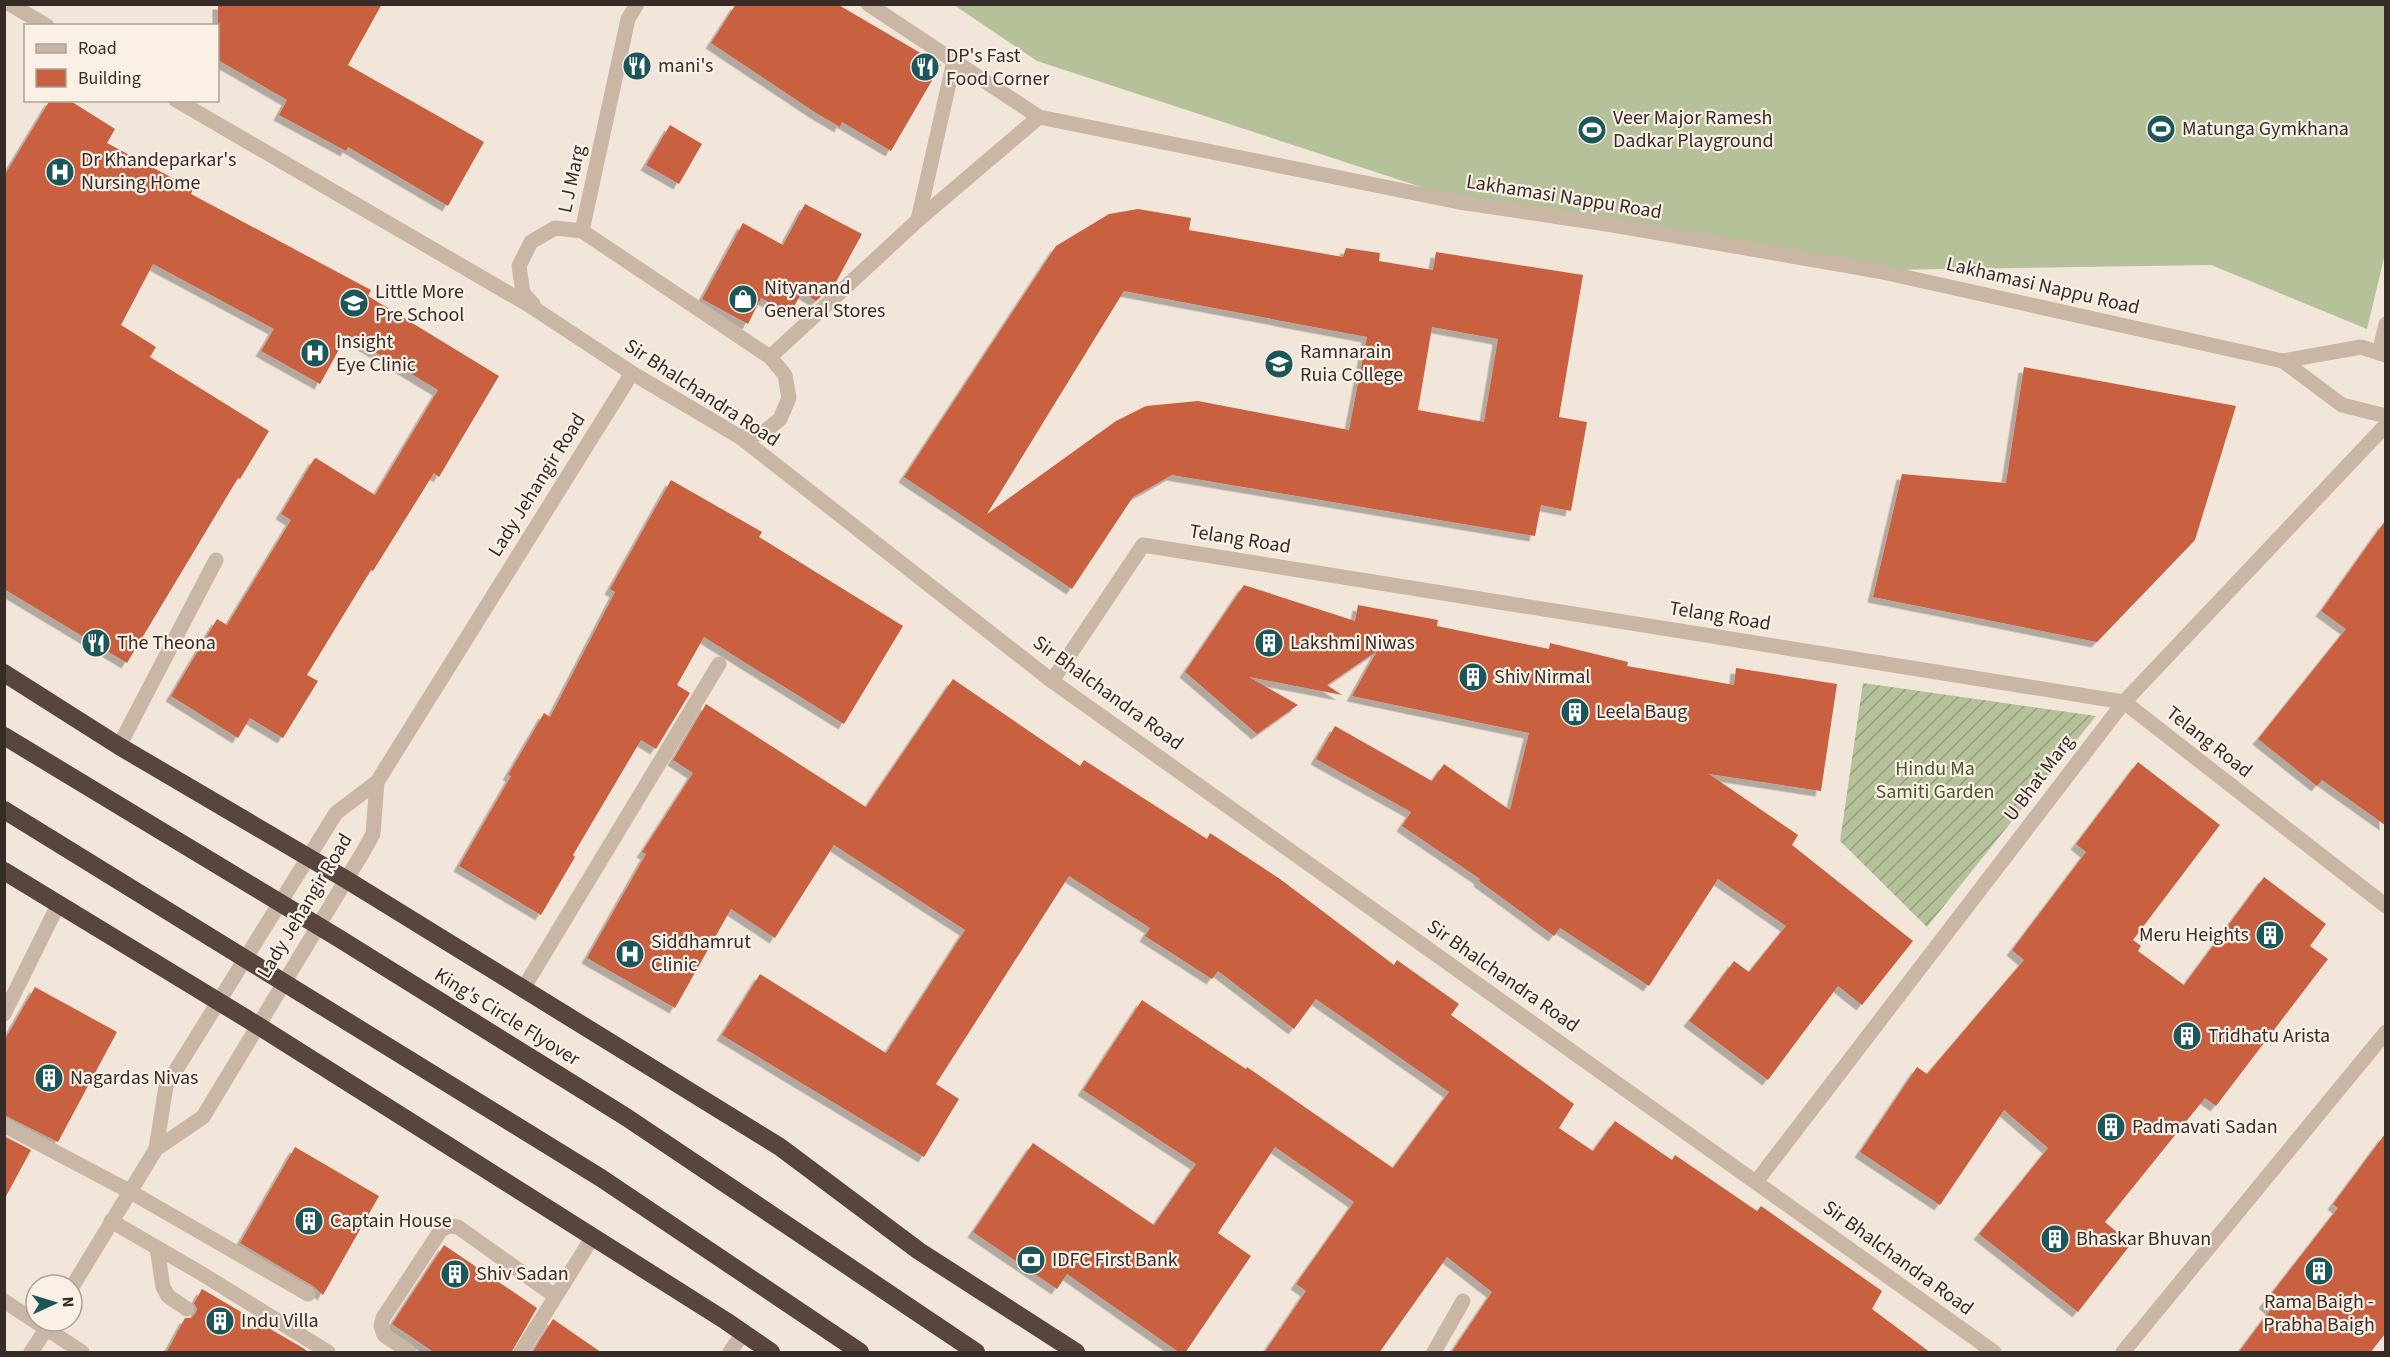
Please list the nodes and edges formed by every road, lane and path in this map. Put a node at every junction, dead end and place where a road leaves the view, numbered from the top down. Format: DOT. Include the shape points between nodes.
graph roads {
  1 [pos="637,4"];
  2 [pos="868,4"];
  3 [pos="11,5"];
  4 [pos="628,12"];
  5 [pos="44,24"];
  6 [pos="954,61"];
  7 [pos="179,102"];
  8 [pos="1039,117"];
  9 [pos="918,220"];
  10 [pos="582,231"];
  11 [pos="541,313"];
  12 [pos="2385,324"];
  13 [pos="2382,354"];
  14 [pos="770,357"];
  15 [pos="2283,361"];
  16 [pos="632,372"];
  17 [pos="2385,416"];
  18 [pos="2385,425"];
  19 [pos="740,437"];
  20 [pos="216,560"];
  21 [pos="719,664"];
  22 [pos="4,673"];
  23 [pos="1052,681"];
  24 [pos="2124,702"];
  25 [pos="4,736"];
  26 [pos="119,746"];
  27 [pos="377,782"];
  28 [pos="4,810"];
  29 [pos="308,857"];
  30 [pos="4,871"];
  31 [pos="346,880"];
  32 [pos="58,905"];
  33 [pos="2385,906"];
  34 [pos="523,988"];
  35 [pos="218,1002"];
  36 [pos="4,1014"];
  37 [pos="257,1025"];
  38 [pos="2385,1032"];
  39 [pos="4,1125"];
  40 [pos="156,1149"];
  41 [pos="1756,1182"];
  42 [pos="129,1191"];
  43 [pos="111,1221"];
  44 [pos="592,1238"];
  45 [pos="157,1248"];
  46 [pos="80,1273"];
  47 [pos="308,1294"];
  48 [pos="555,1296"];
  49 [pos="4,1301"];
  50 [pos="1463,1301"];
  51 [pos="187,1309"];
  52 [pos="24,1312"];
  53 [pos="44,1333"];
  54 [pos="58,1333"];
  55 [pos="743,1333"];
  56 [pos="31,1353"];
  57 [pos="82,1353"];
  58 [pos="328,1353"];
  59 [pos="409,1353"];
  60 [pos="521,1353"];
  61 [pos="730,1353"];
  62 [pos="771,1353"];
  63 [pos="860,1353"];
  64 [pos="976,1353"];
  65 [pos="1076,1353"];
  66 [pos="1434,1353"];
  67 [pos="1994,1353"];
  68 [pos="2123,1353"];
  1 -- 4 [label="street, L J Marg"];
  2 -- 6 [label="street, Lakhamasi Nappu Road"];
  3 -- 5 [label="street"];
  4 -- 10 [label="street, L J Marg"];
  6 -- 8 [label="street, Lakhamasi Nappu Road"];
  6 -- 9 [label="street"];
  7 -- 11 [label="street, Sir Bhalchandra Road"];
  8 -- 9 [label="street"];
  8 -- 15 [label="street, Lakhamasi Nappu Road" via="1459,202 1878,271"];
  9 -- 14 [label="street"];
  10 -- 11 [label="street, L J Marg" via="555,228 531,242 519,266 523,292"];
  10 -- 14 [label="street"];
  11 -- 16 [label="street, Sir Bhalchandra Road"];
  12 -- 13 [label="street"];
  13 -- 15 [label="street" via="2361,347"];
  14 -- 19 [label="street" via="785,375 789,398 780,419 763,433"];
  15 -- 17 [label="street" via="2342,405"];
  16 -- 19 [label="street, Sir Bhalchandra Road"];
  16 -- 27 [label="street, Lady Jehangir Road"];
  18 -- 24 [label="street, U Bhat Marg"];
  19 -- 23 [label="street, Sir Bhalchandra Road"];
  20 -- 26 [label="street"];
  21 -- 34 [label="street"];
  22 -- 26 [label="highway"];
  23 -- 24 [label="street, Telang Road" via="1143,545"];
  23 -- 41 [label="street, Sir Bhalchandra Road"];
  24 -- 33 [label="street, Telang Road"];
  24 -- 41 [label="street, U Bhat Marg"];
  25 -- 64 [label="highway, King's Circle Flyover, bridge" via="626,1117"];
  26 -- 29 [label="highway"];
  27 -- 29 [label="street" via="336,813"];
  27 -- 31 [label="street, Lady Jehangir Road" via="373,834"];
  28 -- 63 [label="highway, bridge" via="601,1178"];
  29 -- 31 [label="highway"];
  29 -- 35 [label="street"];
  30 -- 32 [label="highway"];
  31 -- 34 [label="highway"];
  31 -- 37 [label="street, Lady Jehangir Road"];
  32 -- 35 [label="highway"];
  32 -- 36 [label="street"];
  34 -- 65 [label="highway" via="780,1147 919,1251"];
  35 -- 37 [label="highway"];
  35 -- 40 [label="street" via="166,1086"];
  37 -- 40 [label="street, Lady Jehangir Road" via="203,1118"];
  37 -- 44 [label="highway"];
  38 -- 68 [label="street"];
  39 -- 42 [label="street"];
  40 -- 42 [label="street, Lady Jehangir Road"];
  41 -- 67 [label="street, Sir Bhalchandra Road"];
  42 -- 43 [label="street, Lady Jehangir Road"];
  42 -- 47 [label="street"];
  43 -- 45 [label="street"];
  43 -- 46 [label="street, Lady Jehangir Road"];
  44 -- 48 [label="street"];
  44 -- 55 [label="highway"];
  45 -- 51 [label="street" via="163,1287 168,1296"];
  45 -- 58 [label="street"];
  48 -- 59 [label="street" via="458,1227 449,1226 441,1230 383,1318 384,1335"];
  48 -- 60 [label="street"];
  49 -- 52 [label="street"];
  50 -- 66 [label="street"];
  53 -- 56 [label="street"];
  54 -- 57 [label="street"];
  55 -- 61 [label="street"];
  55 -- 62 [label="highway"];
}
